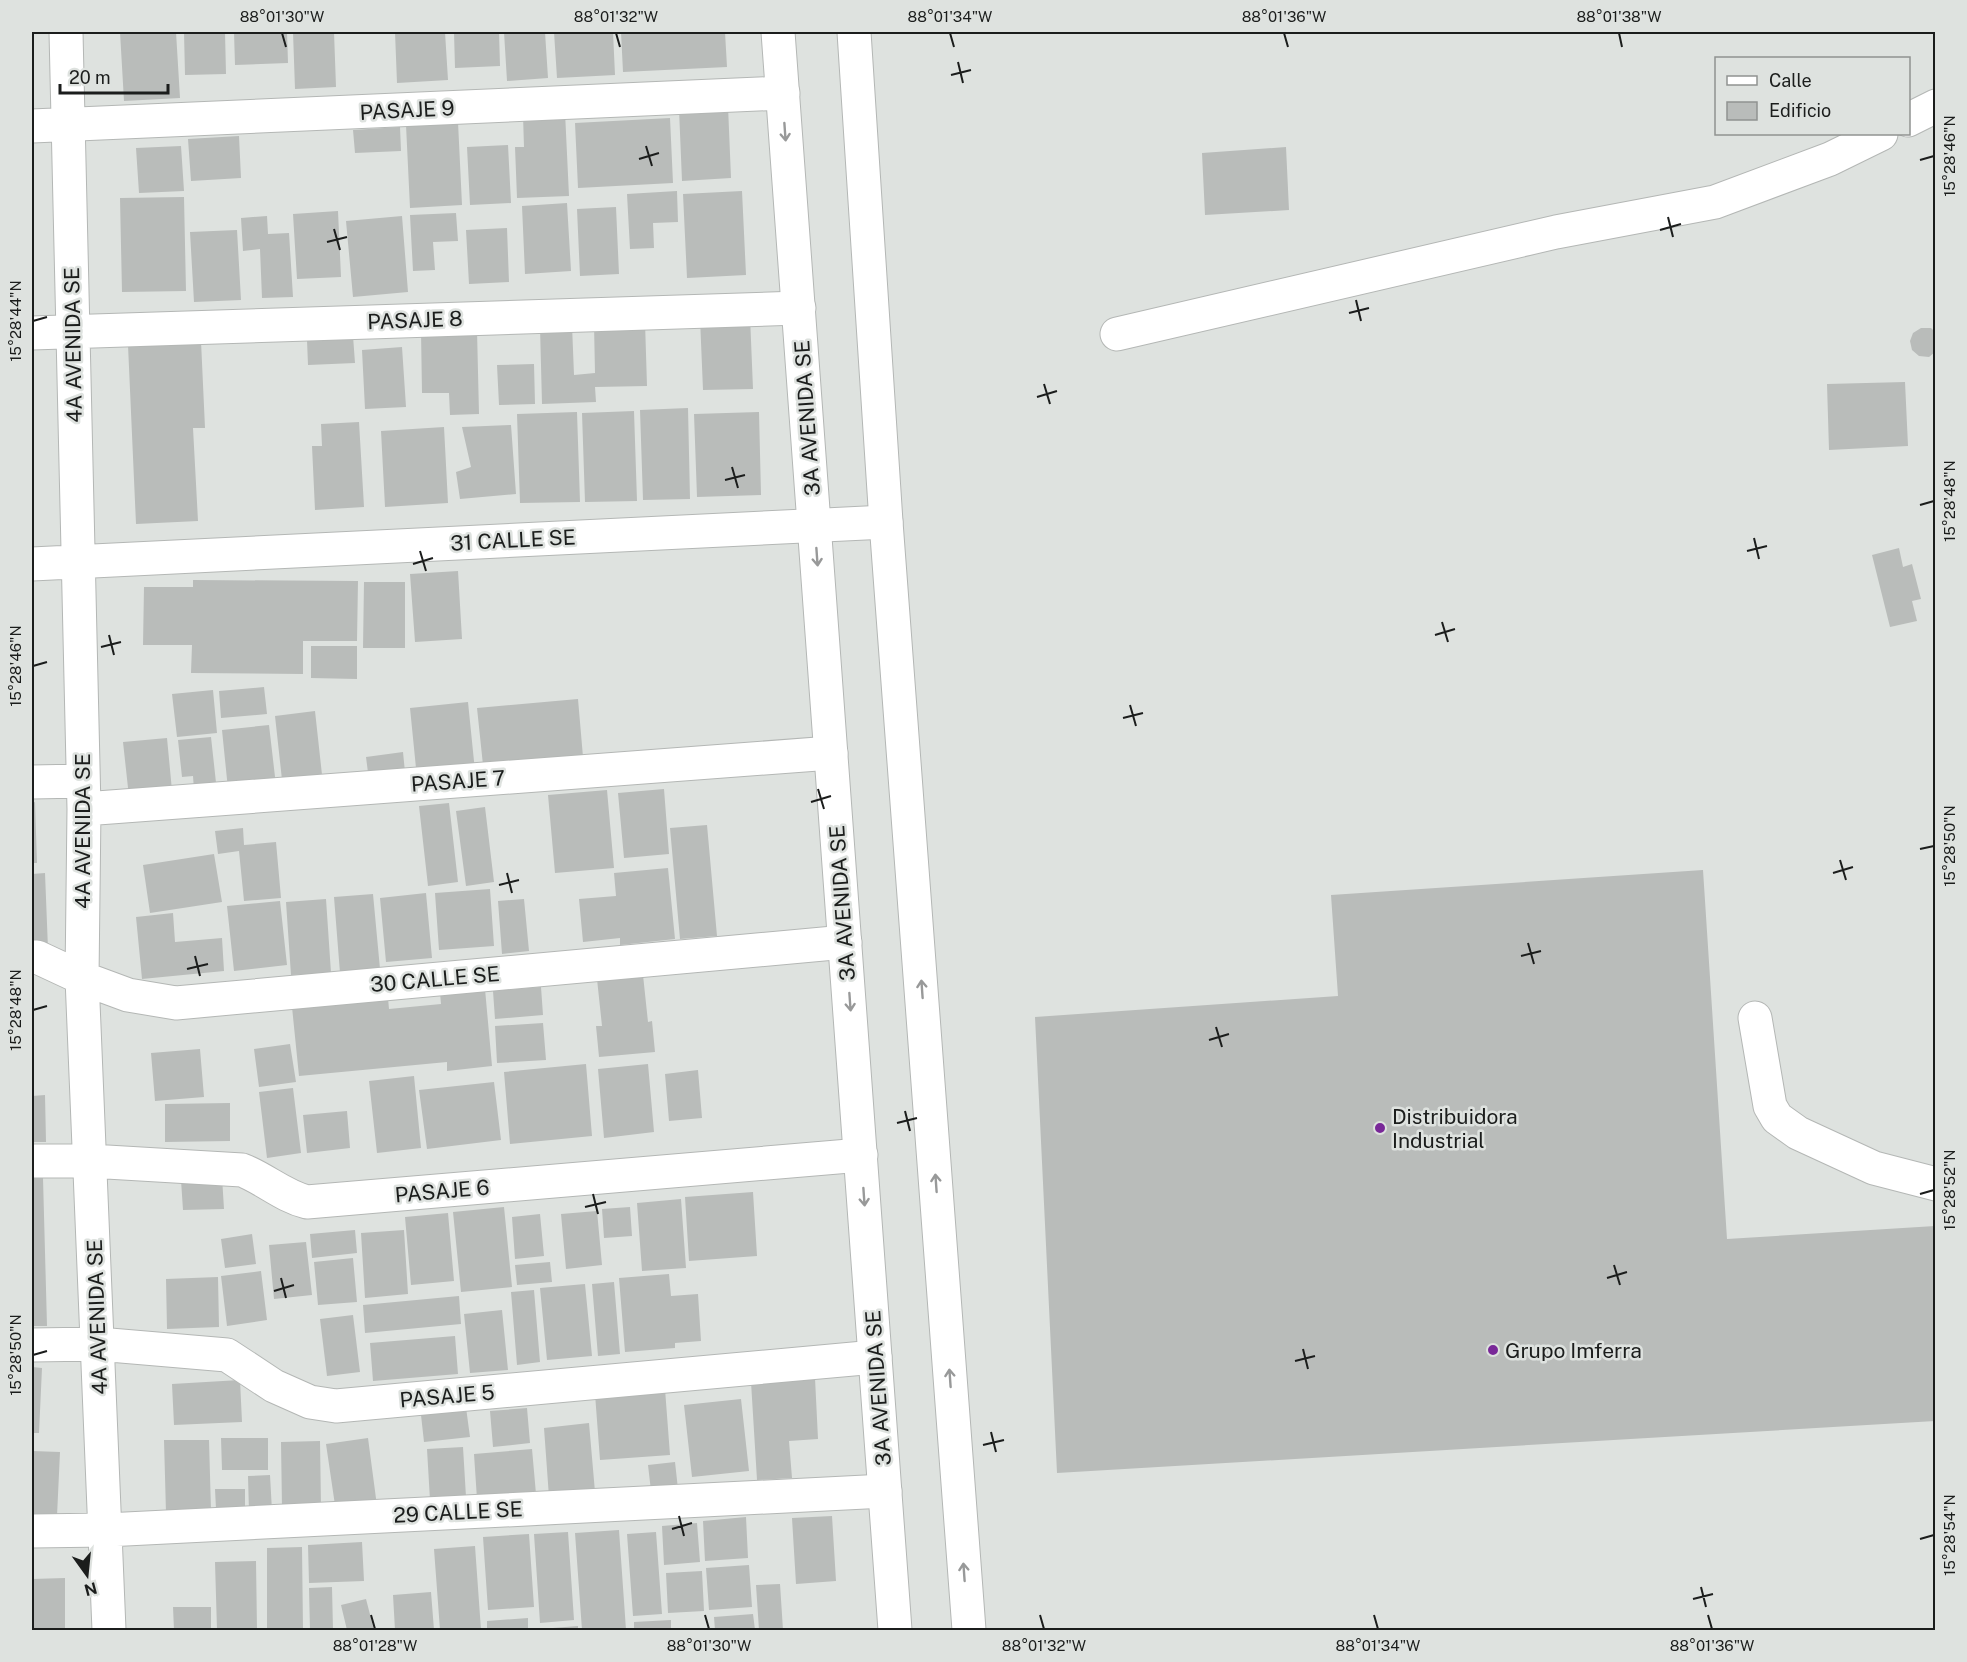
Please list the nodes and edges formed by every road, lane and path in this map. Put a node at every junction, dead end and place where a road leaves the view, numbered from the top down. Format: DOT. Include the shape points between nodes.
graph roads {
  1 [pos="66,32"];
  2 [pos="778,32"];
  3 [pos="854,32"];
  4 [pos="783,93"];
  5 [pos="1935,106"];
  6 [pos="1910,119"];
  7 [pos="68,125"];
  8 [pos="32,126"];
  9 [pos="1879,135"];
  10 [pos="799,308"];
  11 [pos="73,331"];
  12 [pos="32,333"];
  13 [pos="1117,334"];
  14 [pos="886,522"];
  15 [pos="815,525"];
  16 [pos="78,563"];
  17 [pos="32,564"];
  18 [pos="831,753"];
  19 [pos="32,782"];
  20 [pos="83,795"];
  21 [pos="845,942"];
  22 [pos="32,957"];
  23 [pos="82,978"];
  24 [pos="1755,1018"];
  25 [pos="861,1155"];
  26 [pos="32,1161"];
  27 [pos="90,1161"];
  28 [pos="1935,1184"];
  29 [pos="98,1344"];
  30 [pos="32,1345"];
  31 [pos="875,1357"];
  32 [pos="885,1491"];
  33 [pos="106,1530"];
  34 [pos="32,1531"];
  35 [pos="109,1630"];
  36 [pos="896,1630"];
  37 [pos="969,1630"];
  1 -- 7 [label="street, 4A AVENIDA SE"];
  2 -- 4 [label="street, 3A AVENIDA SE"];
  3 -- 14 [label="street"];
  4 -- 7 [label="street, PASAJE 9"];
  4 -- 10 [label="street, 3A AVENIDA SE, one-way"];
  5 -- 6 [label="street"];
  7 -- 8 [label="street, PASAJE 9"];
  7 -- 11 [label="street, 4A AVENIDA SE"];
  9 -- 13 [label="street" via="1830,159 1715,202 1556,232"];
  10 -- 11 [label="street, PASAJE 8"];
  10 -- 15 [label="street, 3A AVENIDA SE"];
  11 -- 12 [label="street, PASAJE 8"];
  11 -- 16 [label="street, 4A AVENIDA SE"];
  14 -- 15 [label="street, 31 CALLE SE"];
  37 -- 14 [label="street, one-way"];
  15 -- 16 [label="street, 31 CALLE SE"];
  15 -- 18 [label="street, 3A AVENIDA SE, one-way"];
  16 -- 17 [label="street, 31 CALLE SE"];
  16 -- 20 [label="street, 4A AVENIDA SE"];
  18 -- 20 [label="street, PASAJE 7"];
  18 -- 21 [label="street, 3A AVENIDA SE"];
  19 -- 20 [label="street, PASAJE 7"];
  20 -- 23 [label="street, 4A AVENIDA SE"];
  21 -- 23 [label="street, 30 CALLE SE" via="176,1003 128,995"];
  21 -- 25 [label="street, 3A AVENIDA SE, one-way"];
  22 -- 23 [label="street, 30 CALLE SE"];
  23 -- 27 [label="street, 4A AVENIDA SE"];
  24 -- 28 [label="street" via="1770,1106 1777,1118 1798,1133 1874,1168"];
  25 -- 27 [label="street, PASAJE 6" via="307,1202 291,1198 242,1170"];
  25 -- 31 [label="street, 3A AVENIDA SE, one-way"];
  26 -- 27 [label="street, PASAJE 6"];
  27 -- 29 [label="street, 4A AVENIDA SE"];
  29 -- 30 [label="street, PASAJE 5"];
  29 -- 31 [label="street, PASAJE 5" via="227,1355 274,1386 310,1402 336,1406"];
  29 -- 33 [label="street, 4A AVENIDA SE"];
  31 -- 32 [label="street, 3A AVENIDA SE"];
  32 -- 33 [label="street, 29 CALLE SE"];
  32 -- 36 [label="street, 3A AVENIDA SE"];
  33 -- 34 [label="street, 29 CALLE SE"];
  33 -- 35 [label="street, 4A AVENIDA SE"];
}
